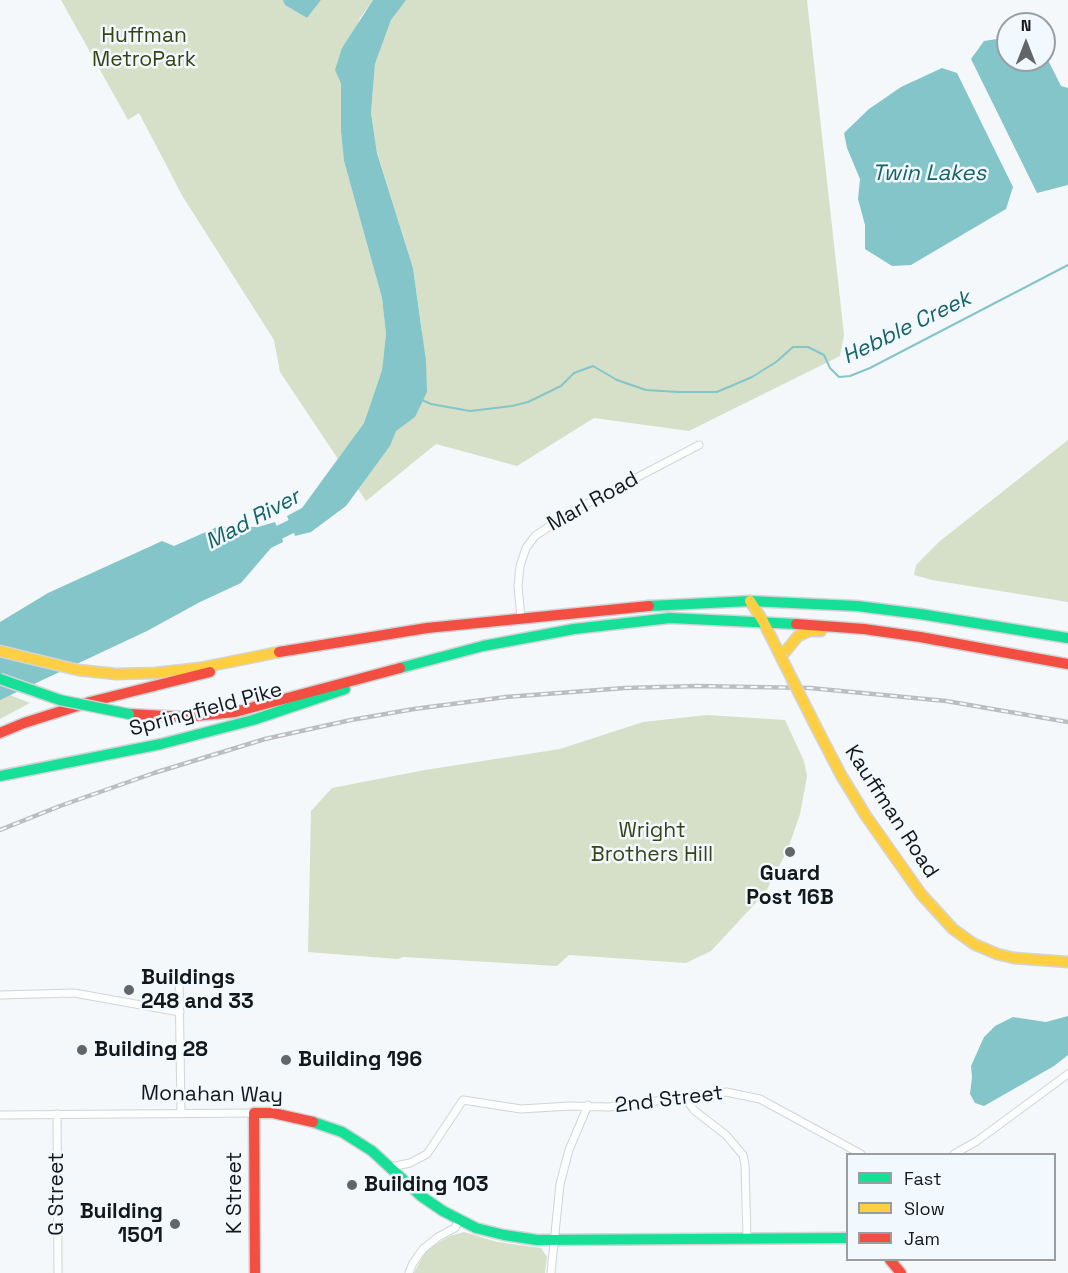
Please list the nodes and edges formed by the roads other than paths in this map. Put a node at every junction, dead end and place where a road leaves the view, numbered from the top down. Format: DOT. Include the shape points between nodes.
graph roads {
  1 [pos="699,445"];
  2 [pos="750,601"];
  3 [pos="521,618"];
  4 [pos="763,621"];
  5 [pos="384,635"];
  6 [pos="1068,638"];
  7 [pos="950,643"];
  8 [pos="0,651"];
  9 [pos="781,657"];
  10 [pos="417,664"];
  11 [pos="1068,664"];
  12 [pos="0,679"];
  13 [pos="0,733"];
  14 [pos="0,776"];
  15 [pos="1068,962"];
  16 [pos="179,977"];
  17 [pos="0,995"];
  18 [pos="180,1012"];
  19 [pos="1068,1074"];
  20 [pos="683,1096"];
  21 [pos="588,1106"];
  22 [pos="181,1113"];
  23 [pos="254,1113"];
  24 [pos="57,1114"];
  25 [pos="0,1115"];
  26 [pos="857,1153"];
  27 [pos="957,1153"];
  28 [pos="391,1167"];
  29 [pos="459,1220"];
  30 [pos="747,1238"];
  31 [pos="846,1238"];
  32 [pos="554,1239"];
  33 [pos="891,1261"];
  34 [pos="58,1273"];
  35 [pos="255,1273"];
  36 [pos="410,1273"];
  37 [pos="550,1273"];
  38 [pos="901,1273"];
  1 -- 3 [label="street, Marl Road" via="536,536 520,566"];
  2 -- 3 [label="main road"];
  2 -- 4 [label="main road, Kauffman Road"];
  2 -- 6 [label="main road" via="857,606"];
  3 -- 5 [label="main road"];
  4 -- 7 [label="main road" via="864,629"];
  4 -- 9 [label="main road, Kauffman Road"];
  4 -- 10 [label="main road" via="670,618 574,629 483,646"];
  5 -- 8 [label="main road" via="200,668 138,674 78,670"];
  5 -- 13 [label="main road, Springfield Pike" via="90,702"];
  7 -- 9 [label="main road" via="810,631 794,639"];
  7 -- 11 [label="main road"];
  9 -- 15 [label="main road, Kauffman Road, bridge" via="852,795 921,894 953,929 997,954"];
  10 -- 12 [label="main road, bridge" via="235,712 185,717 129,714 60,700"];
  10 -- 14 [label="main road, Springfield Pike" via="252,720 150,746"];
  16 -- 18 [label="street"];
  17 -- 18 [label="street" via="74,993"];
  18 -- 22 [label="street"];
  19 -- 27 [label="street"];
  20 -- 21 [label="street, 2nd Street" via="615,1107"];
  20 -- 26 [label="street, 2nd Street" via="719,1092 747,1095"];
  20 -- 30 [label="street" via="743,1155"];
  21 -- 28 [label="street, 2nd Street" via="521,1109 463,1100 426,1154"];
  21 -- 32 [label="street" via="564,1168"];
  22 -- 23 [label="street, Monahan Way"];
  22 -- 24 [label="street, Monahan Way"];
  23 -- 28 [label="main road, Monahan Way" via="286,1115 322,1124 361,1144"];
  23 -- 35 [label="main road, K Street"];
  24 -- 25 [label="street, Monahan Way"];
  24 -- 34 [label="street, G Street"];
  28 -- 29 [label="main road, Monahan Way" via="421,1196"];
  29 -- 32 [label="main road, Monahan Way" via="504,1235"];
  29 -- 36 [label="street" via="455,1228 423,1249"];
  30 -- 31 [label="main road, Monahan Way"];
  30 -- 32 [label="main road, Monahan Way"];
  32 -- 37 [label="street"];
  33 -- 38 [label="main road"];
}
